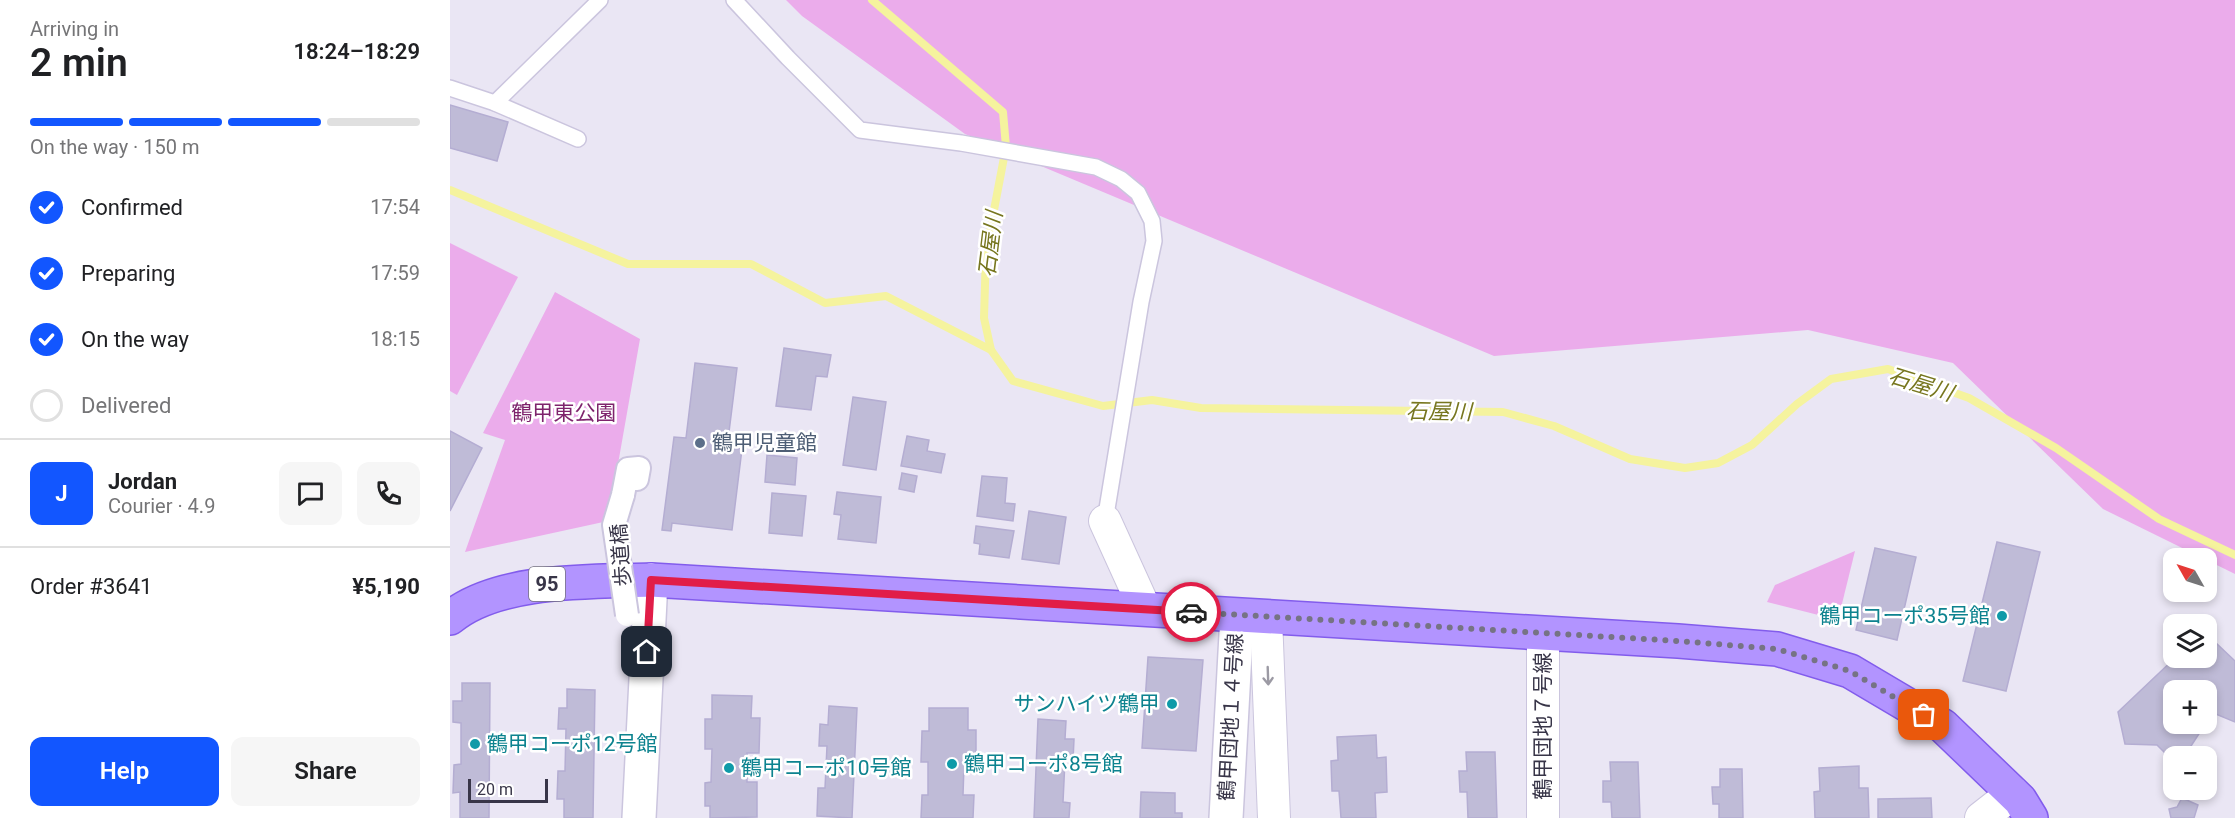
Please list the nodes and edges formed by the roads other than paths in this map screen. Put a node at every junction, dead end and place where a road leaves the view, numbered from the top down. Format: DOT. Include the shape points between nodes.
graph roads {
  1 [pos="600,0"];
  2 [pos="734,0"];
  3 [pos="450,88"];
  4 [pos="495,103"];
  5 [pos="578,139"];
  6 [pos="630,487"];
  7 [pos="1105,521"];
  8 [pos="651,580"];
  9 [pos="1145,609"];
  10 [pos="627,615"];
  11 [pos="1251,617"];
  12 [pos="450,618"];
  13 [pos="1543,634"];
  14 [pos="2022,806"];
  15 [pos="639,818"];
  16 [pos="1226,818"];
  17 [pos="1274,818"];
  18 [pos="1543,818"];
  19 [pos="1981,818"];
  1 -- 4 [label="lane"];
  2 -- 7 [label="lane" via="860,130 1096,167 1138,193 1152,221 1154,241"];
  3 -- 4 [label="lane"];
  4 -- 5 [label="lane"];
  6 -- 10 [label="street, 歩道橋, bridge" via="614,525"];
  7 -- 9 [label="street"];
  8 -- 9 [label="main road, 95"];
  8 -- 12 [label="main road, 95" via="552,582 494,596"];
  8 -- 15 [label="street"];
  9 -- 11 [label="main road, 95"];
  11 -- 13 [label="main road, 95"];
  11 -- 16 [label="street, 鶴甲団地１４号線"];
  11 -- 17 [label="street, one-way"];
  13 -- 14 [label="main road, 95" via="1777,649 1850,671 1943,726"];
  13 -- 18 [label="street, 鶴甲団地７号線"];
  14 -- 19 [label="street"];
}
